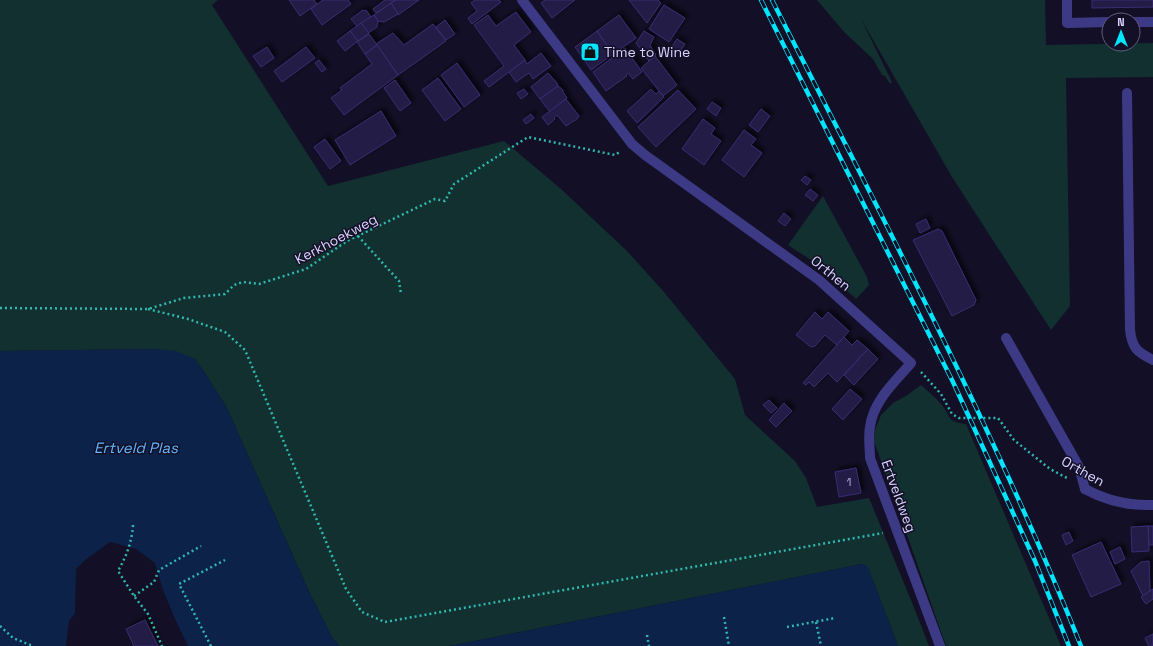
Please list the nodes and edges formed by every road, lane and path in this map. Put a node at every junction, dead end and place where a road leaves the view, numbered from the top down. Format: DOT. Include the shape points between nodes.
graph roads {
  1 [pos="522,0"];
  2 [pos="1067,0"];
  3 [pos="1101,22"];
  4 [pos="1141,22"];
  5 [pos="1153,22"];
  6 [pos="1127,93"];
  7 [pos="632,144"];
  8 [pos="358,236"];
  9 [pos="401,294"];
  10 [pos="0,308"];
  11 [pos="148,309"];
  12 [pos="1006,338"];
  13 [pos="1153,360"];
  14 [pos="911,363"];
  15 [pos="1085,489"];
  16 [pos="1153,505"];
  17 [pos="133,525"];
  18 [pos="897,530"];
  19 [pos="201,546"];
  20 [pos="225,560"];
  21 [pos="134,596"];
  22 [pos="724,617"];
  23 [pos="835,618"];
  24 [pos="816,622"];
  25 [pos="0,626"];
  26 [pos="787,627"];
  27 [pos="646,634"];
  28 [pos="33,646"];
  29 [pos="162,646"];
  30 [pos="210,646"];
  31 [pos="649,646"];
  32 [pos="729,646"];
  33 [pos="821,646"];
  34 [pos="940,646"];
  1 -- 7 [label="street, Orthen"];
  2 -- 3 [label="street" via="1068,23"];
  4 -- 5 [label="street"];
  6 -- 13 [label="street" via="1130,330 1134,347"];
  7 -- 8 [label="path, Kerkhoekweg" via="615,155 528,137 454,184 445,201 434,199"];
  7 -- 14 [label="street, Orthen" via="819,280"];
  8 -- 9 [label="path" via="399,281"];
  8 -- 11 [label="path, Kerkhoekweg" via="306,269 260,284 243,282 225,294 184,298"];
  10 -- 11 [label="path, Kerkhoekweg"];
  11 -- 18 [label="path" via="225,332 244,350 346,589 362,612 385,622"];
  12 -- 15 [label="street" via="1079,467"];
  14 -- 15 [label="path, Orthen" via="934,385 955,417 998,418 1010,435 1050,469"];
  14 -- 18 [label="street, Ertveldweg" via="880,400 871,420 869,432 870,458"];
  15 -- 16 [label="street, Orthen" via="1100,497 1124,503"];
  17 -- 21 [label="path" via="133,536 118,571"];
  18 -- 34 [label="street, Ertveldweg"];
  19 -- 21 [label="path" via="159,570 154,582"];
  20 -- 30 [label="path" via="179,584"];
  21 -- 29 [label="path" via="148,614"];
  22 -- 32 [label="path"];
  23 -- 24 [label="path"];
  24 -- 26 [label="path"];
  24 -- 33 [label="path"];
  25 -- 28 [label="path" via="13,638"];
  27 -- 31 [label="path"];
}
